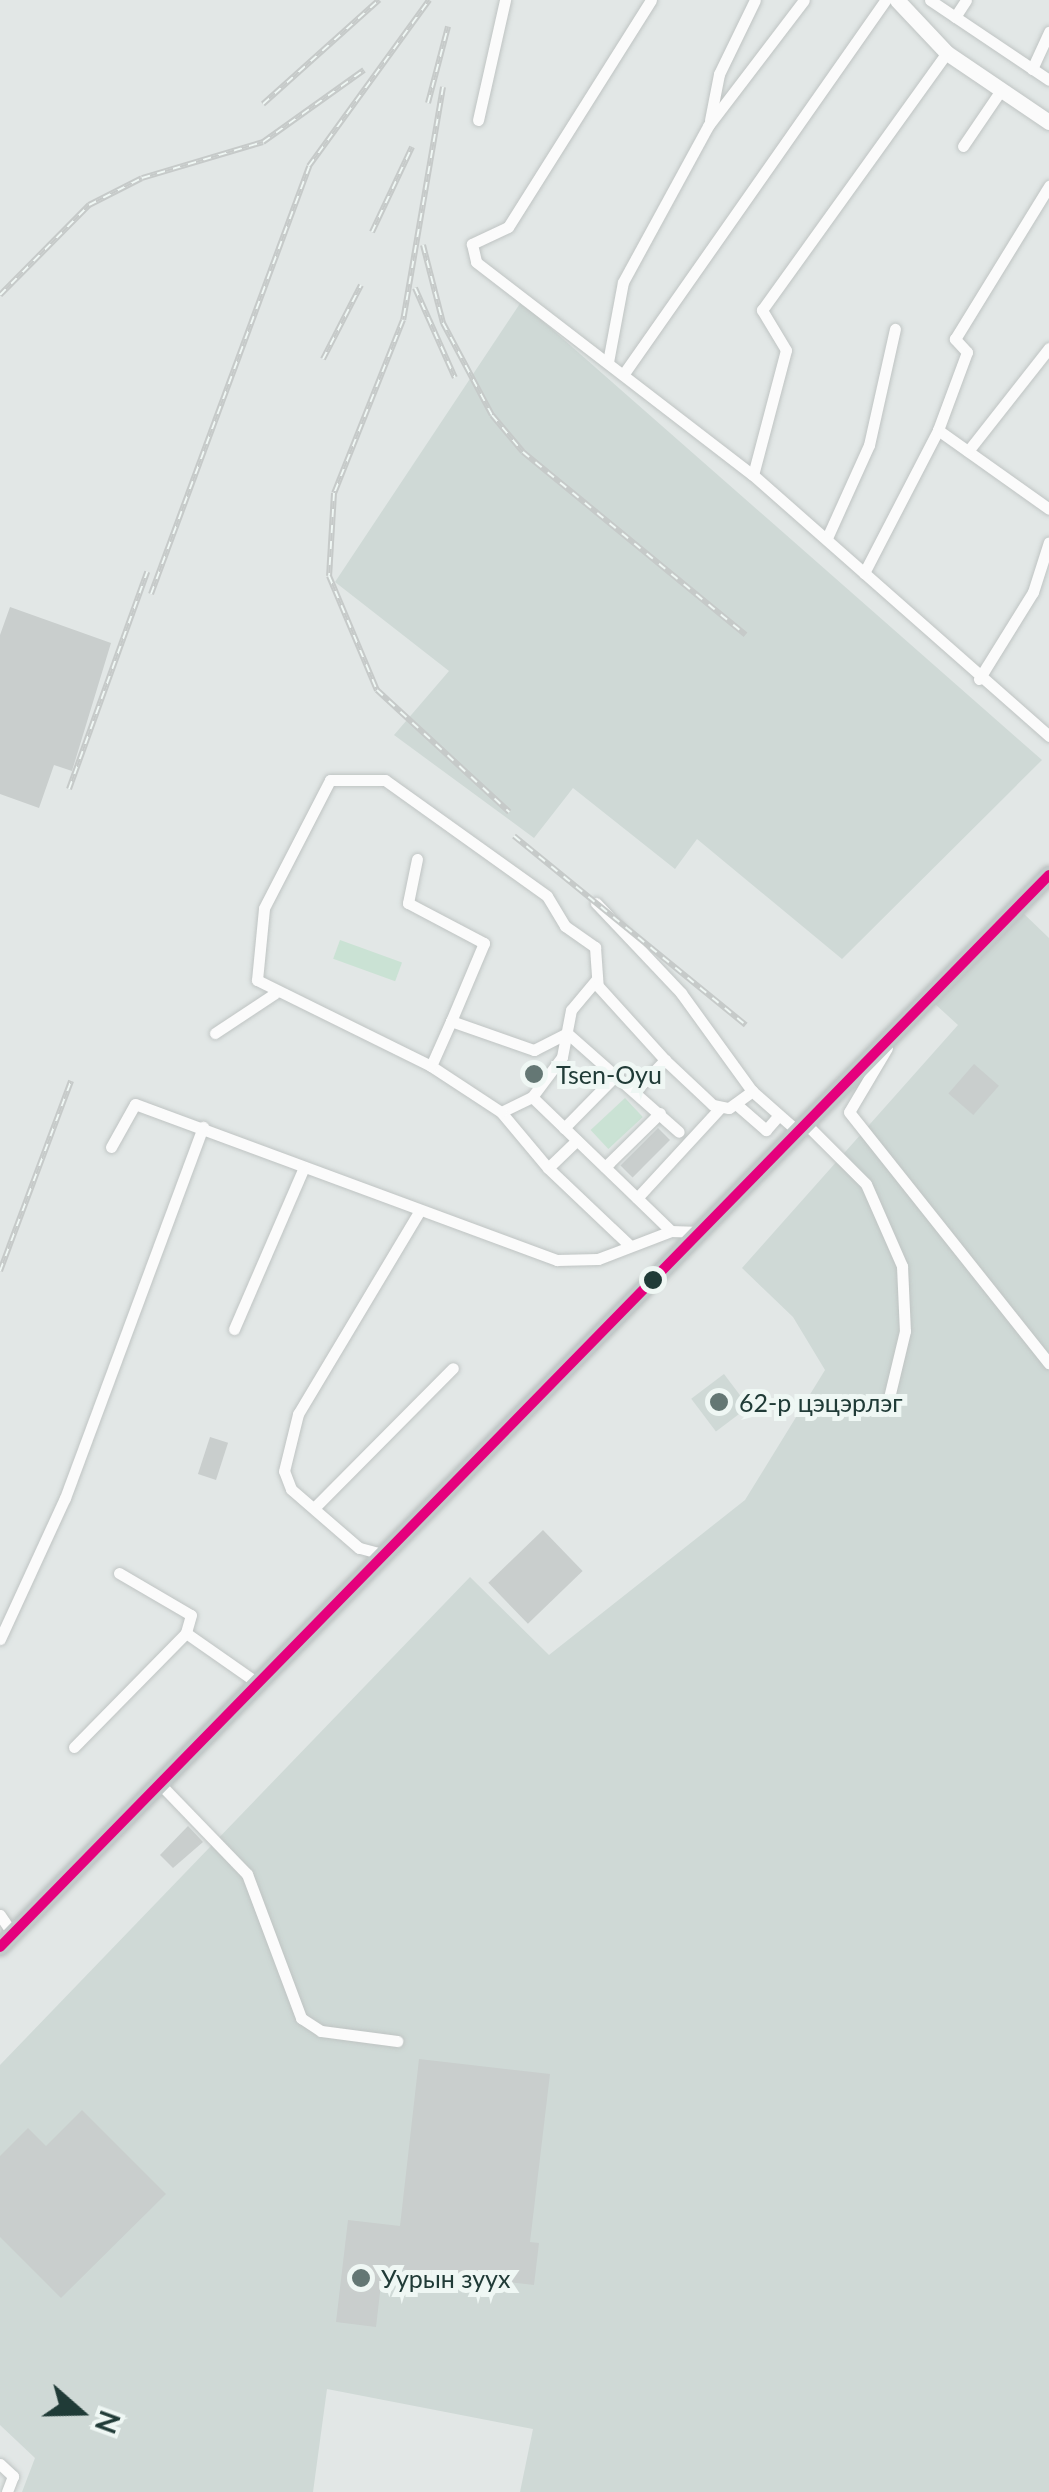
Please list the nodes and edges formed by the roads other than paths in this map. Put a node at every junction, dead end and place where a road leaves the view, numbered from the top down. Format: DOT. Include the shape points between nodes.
graph roads {
  1 [pos="505,0"];
  2 [pos="651,0"];
  3 [pos="754,0"];
  4 [pos="804,0"];
  5 [pos="885,0"];
  6 [pos="898,0"];
  7 [pos="931,0"];
  8 [pos="966,0"];
  9 [pos="955,17"];
  10 [pos="914,22"];
  11 [pos="1049,32"];
  12 [pos="947,53"];
  13 [pos="1032,69"];
  14 [pos="1049,80"];
  15 [pos="1001,90"];
  16 [pos="478,120"];
  17 [pos="1049,122"];
  18 [pos="708,126"];
  19 [pos="962,146"];
  20 [pos="1049,186"];
  21 [pos="895,329"];
  22 [pos="1049,348"];
  23 [pos="608,362"];
  24 [pos="626,372"];
  25 [pos="938,430"];
  26 [pos="968,451"];
  27 [pos="753,475"];
  28 [pos="1049,509"];
  29 [pos="827,538"];
  30 [pos="1049,542"];
  31 [pos="864,573"];
  32 [pos="979,679"];
  33 [pos="1049,736"];
  34 [pos="417,859"];
  35 [pos="1049,875"];
  36 [pos="596,902"];
  37 [pos="595,980"];
  38 [pos="274,994"];
  39 [pos="452,1021"];
  40 [pos="215,1032"];
  41 [pos="567,1033"];
  42 [pos="886,1044"];
  43 [pos="664,1060"];
  44 [pos="430,1066"];
  45 [pos="618,1073"];
  46 [pos="636,1090"];
  47 [pos="752,1092"];
  48 [pos="532,1096"];
  49 [pos="736,1104"];
  50 [pos="720,1108"];
  51 [pos="501,1112"];
  52 [pos="660,1113"];
  53 [pos="793,1123"];
  54 [pos="203,1126"];
  55 [pos="564,1128"];
  56 [pos="679,1132"];
  57 [pos="577,1140"];
  58 [pos="111,1147"];
  59 [pos="304,1166"];
  60 [pos="605,1167"];
  61 [pos="548,1168"];
  62 [pos="637,1198"];
  63 [pos="418,1212"];
  64 [pos="671,1231"];
  65 [pos="701,1232"];
  66 [pos="629,1244"];
  67 [pos="234,1329"];
  68 [pos="1049,1363"];
  69 [pos="454,1368"];
  70 [pos="887,1406"];
  71 [pos="314,1508"];
  72 [pos="386,1556"];
  73 [pos="119,1573"];
  74 [pos="186,1633"];
  75 [pos="0,1639"];
  76 [pos="258,1684"];
  77 [pos="74,1746"];
  78 [pos="160,1784"];
  79 [pos="0,1915"];
  80 [pos="6,1940"];
  81 [pos="397,2041"];
  82 [pos="0,2464"];
  83 [pos="7,2492"];
  1 -- 16 [label="street"];
  2 -- 23 [label="street" via="508,228 472,244 476,262"];
  3 -- 18 [label="street" via="719,74"];
  4 -- 18 [label="street"];
  5 -- 24 [label="street"];
  6 -- 10 [label="main road"];
  7 -- 9 [label="street"];
  7 -- 10 [label="street"];
  8 -- 9 [label="street"];
  9 -- 13 [label="street"];
  10 -- 12 [label="main road"];
  11 -- 13 [label="street"];
  12 -- 15 [label="main road"];
  12 -- 27 [label="street" via="762,310 786,350"];
  13 -- 14 [label="street"];
  15 -- 17 [label="main road"];
  15 -- 19 [label="street"];
  18 -- 23 [label="street" via="623,282"];
  20 -- 25 [label="street" via="955,339 966,352"];
  21 -- 29 [label="street" via="872,436"];
  22 -- 26 [label="street"];
  23 -- 24 [label="street"];
  24 -- 27 [label="street"];
  25 -- 26 [label="street"];
  25 -- 31 [label="street"];
  26 -- 28 [label="street"];
  27 -- 29 [label="street"];
  29 -- 31 [label="street"];
  30 -- 32 [label="street" via="1033,592"];
  31 -- 32 [label="street"];
  32 -- 33 [label="street"];
  34 -- 39 [label="street" via="408,903 484,942"];
  35 -- 42 [label="highway"];
  36 -- 47 [label="street" via="682,993"];
  37 -- 38 [label="street" via="595,947 565,926 547,896 369,774 325,786 264,908 253,970"];
  37 -- 41 [label="street" via="571,1010"];
  37 -- 43 [label="street"];
  38 -- 40 [label="street"];
  38 -- 44 [label="street"];
  39 -- 41 [label="street" via="534,1050"];
  39 -- 44 [label="street"];
  41 -- 45 [label="street"];
  41 -- 48 [label="street" via="562,1057"];
  42 -- 53 [label="highway"];
  42 -- 68 [label="street" via="850,1112"];
  43 -- 46 [label="street"];
  43 -- 50 [label="street"];
  44 -- 51 [label="street"];
  45 -- 46 [label="street"];
  45 -- 55 [label="street"];
  46 -- 52 [label="street"];
  47 -- 49 [label="street"];
  47 -- 53 [label="street"];
  48 -- 51 [label="street"];
  48 -- 55 [label="street"];
  49 -- 50 [label="street"];
  49 -- 53 [label="street" via="766,1130"];
  50 -- 62 [label="street"];
  51 -- 61 [label="street"];
  52 -- 56 [label="street"];
  52 -- 60 [label="street"];
  53 -- 65 [label="highway" via="773,1158"];
  53 -- 70 [label="street" via="866,1184 902,1266 905,1330"];
  54 -- 58 [label="street" via="131,1104"];
  54 -- 59 [label="street"];
  54 -- 75 [label="street" via="64,1498"];
  55 -- 57 [label="street"];
  57 -- 60 [label="street"];
  57 -- 61 [label="street"];
  59 -- 63 [label="street"];
  59 -- 67 [label="street"];
  60 -- 62 [label="street"];
  61 -- 66 [label="street"];
  62 -- 64 [label="street"];
  63 -- 66 [label="street" via="557,1260 598,1259"];
  63 -- 71 [label="street" via="298,1414 284,1471"];
  64 -- 65 [label="street"];
  64 -- 66 [label="street"];
  65 -- 72 [label="highway"];
  69 -- 71 [label="street"];
  71 -- 72 [label="street" via="359,1548"];
  72 -- 76 [label="highway"];
  73 -- 74 [label="street" via="191,1614"];
  74 -- 76 [label="street"];
  74 -- 77 [label="street"];
  76 -- 78 [label="highway"];
  78 -- 80 [label="highway"];
  78 -- 81 [label="street" via="248,1874 301,2018 321,2030"];
  79 -- 80 [label="street"];
  82 -- 83 [label="street" via="13,2476"];
}
